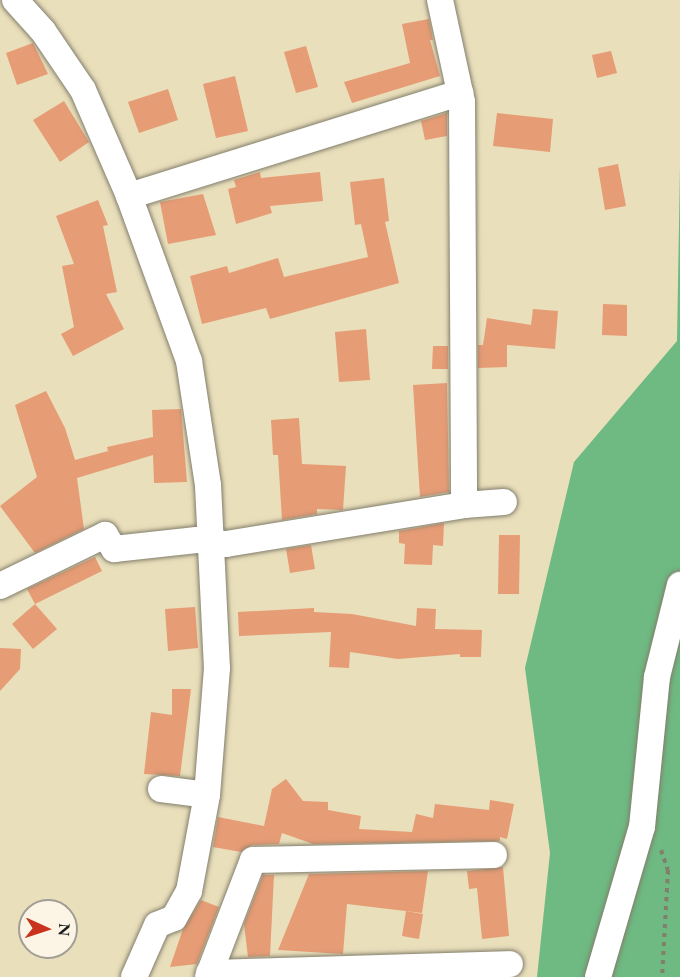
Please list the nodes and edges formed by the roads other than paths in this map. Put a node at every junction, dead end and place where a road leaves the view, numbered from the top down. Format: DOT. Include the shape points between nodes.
graph roads {
  1 [pos="15,0"];
  2 [pos="440,0"];
  3 [pos="460,93"];
  4 [pos="129,196"];
  5 [pos="504,502"];
  6 [pos="464,505"];
  7 [pos="211,543"];
  8 [pos="680,585"];
  9 [pos="0,586"];
  10 [pos="161,789"];
  11 [pos="207,795"];
  12 [pos="494,855"];
  13 [pos="510,964"];
  14 [pos="317,973"];
  15 [pos="208,975"];
  16 [pos="134,977"];
  17 [pos="597,977"];
  1 -- 4 [label="street" via="43,31 83,90"];
  2 -- 3 [label="street"];
  3 -- 4 [label="street"];
  3 -- 6 [label="street"];
  4 -- 7 [label="street" via="189,361 208,484"];
  5 -- 6 [label="street"];
  6 -- 7 [label="street" via="226,544"];
  7 -- 9 [label="street" via="197,540 114,549 105,535"];
  7 -- 11 [label="street" via="217,668"];
  8 -- 17 [label="street" via="657,677 642,827"];
  10 -- 11 [label="street"];
  11 -- 16 [label="street" via="189,891 174,918 157,925"];
  12 -- 15 [label="street" via="253,860"];
  13 -- 14 [label="street"];
  14 -- 15 [label="street"];
}
